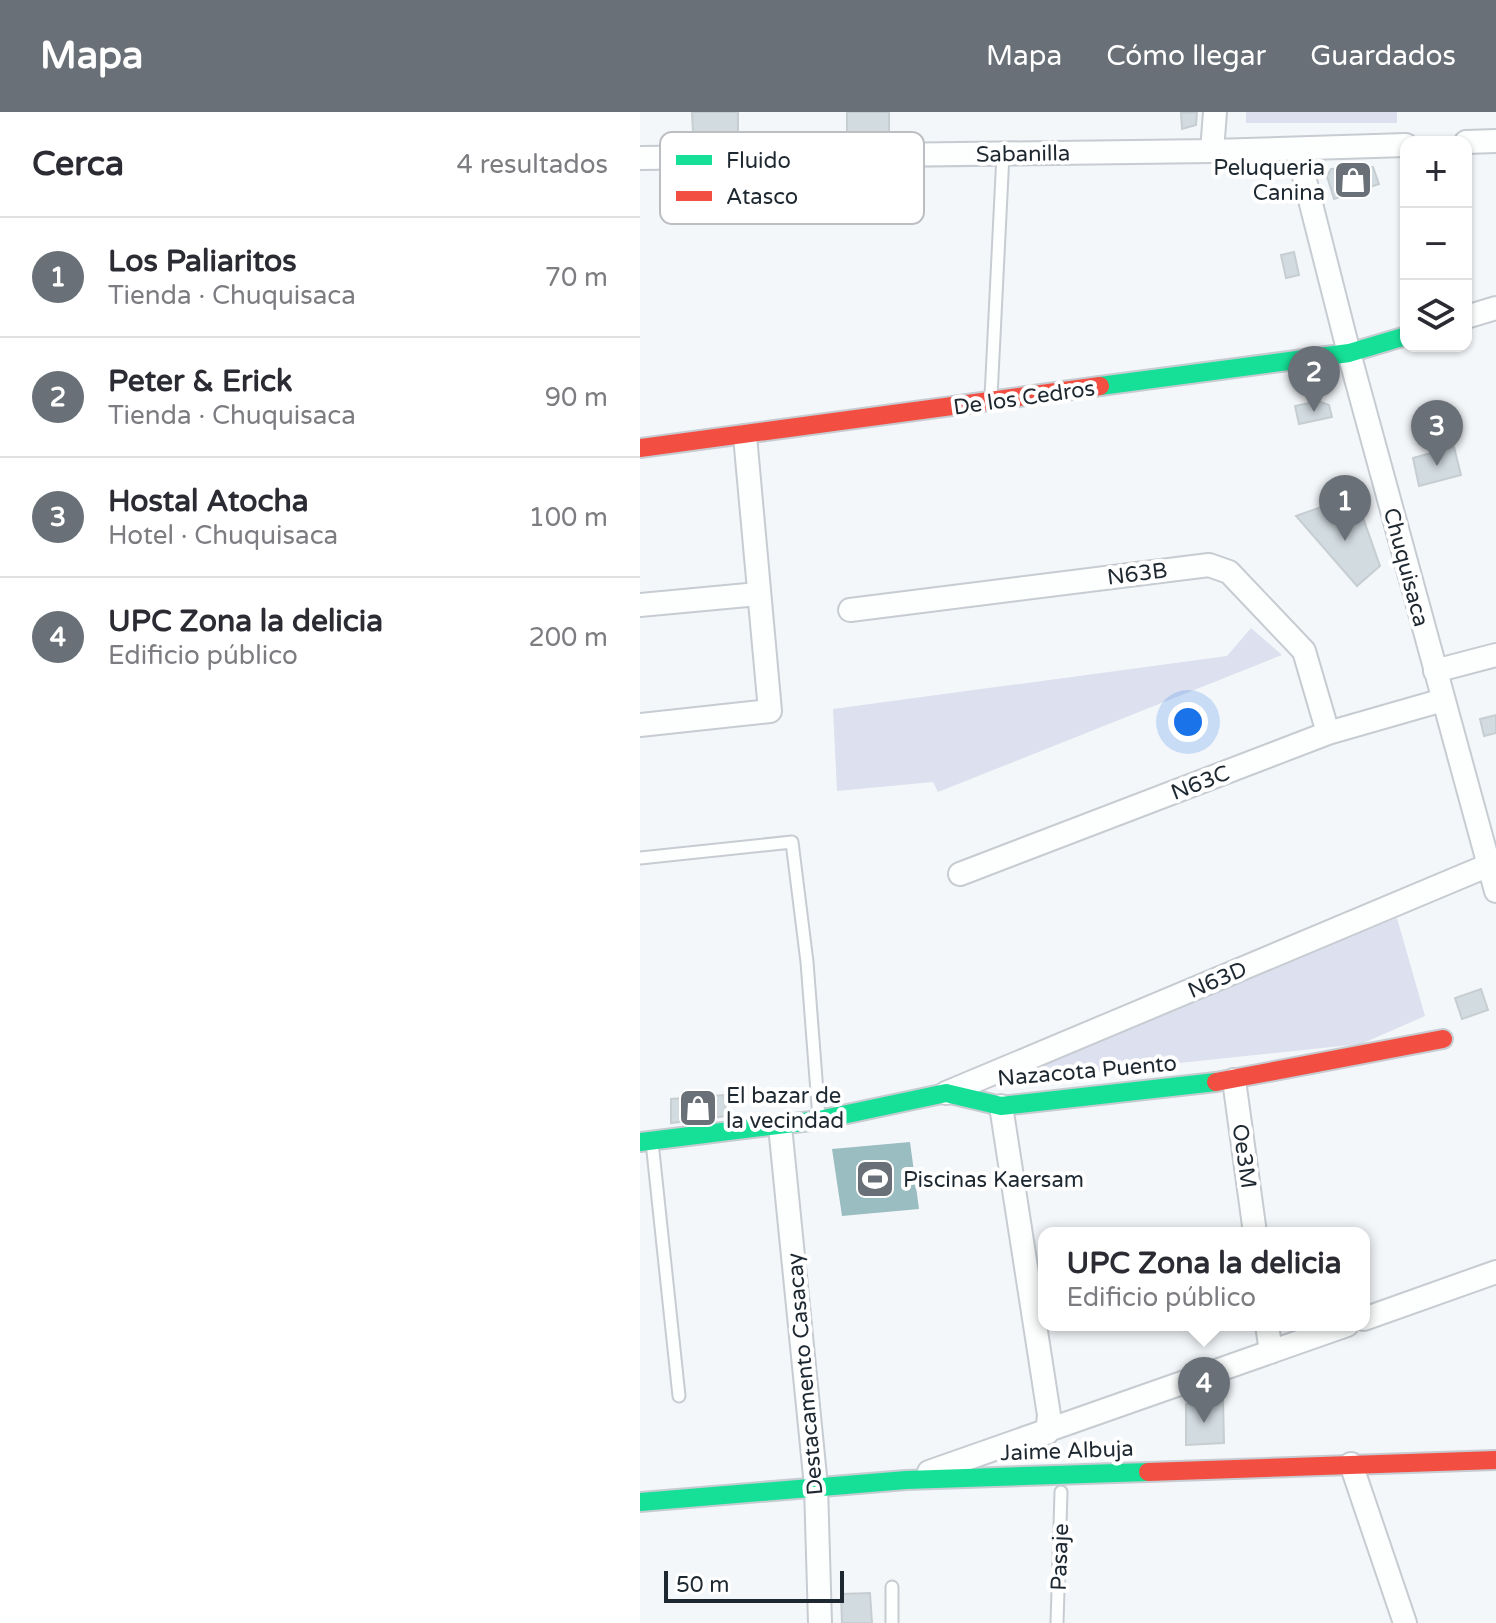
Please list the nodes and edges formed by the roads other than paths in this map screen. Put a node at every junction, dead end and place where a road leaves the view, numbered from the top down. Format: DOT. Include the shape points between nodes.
graph roads {
  1 [pos="1215,112"];
  2 [pos="1496,141"];
  3 [pos="1472,142"];
  4 [pos="1400,145"];
  5 [pos="1297,149"];
  6 [pos="1212,151"];
  7 [pos="1003,154"];
  8 [pos="924,155"];
  9 [pos="640,158"];
  10 [pos="660,158"];
  11 [pos="1496,308"];
  12 [pos="1472,315"];
  13 [pos="1400,338"];
  14 [pos="1349,353"];
  15 [pos="991,402"];
  16 [pos="745,436"];
  17 [pos="640,448"];
  18 [pos="758,594"];
  19 [pos="640,605"];
  20 [pos="850,610"];
  21 [pos="1496,655"];
  22 [pos="1435,671"];
  23 [pos="1443,700"];
  24 [pos="640,725"];
  25 [pos="1328,733"];
  26 [pos="640,858"];
  27 [pos="1489,865"];
  28 [pos="960,874"];
  29 [pos="1496,891"];
  30 [pos="1443,1039"];
  31 [pos="1234,1080"];
  32 [pos="946,1093"];
  33 [pos="1001,1106"];
  34 [pos="819,1120"];
  35 [pos="780,1126"];
  36 [pos="646,1141"];
  37 [pos="1254,1227"];
  38 [pos="1496,1272"];
  39 [pos="1370,1317"];
  40 [pos="1268,1331"];
  41 [pos="1330,1331"];
  42 [pos="1271,1352"];
  43 [pos="679,1396"];
  44 [pos="1047,1433"];
  45 [pos="1496,1460"];
  46 [pos="1351,1464"];
  47 [pos="906,1480"];
  48 [pos="816,1486"];
  49 [pos="1061,1492"];
  50 [pos="640,1502"];
  51 [pos="892,1587"];
  52 [pos="820,1623"];
  53 [pos="892,1623"];
  54 [pos="1057,1623"];
  55 [pos="1405,1623"];
  1 -- 6 [label="street"];
  2 -- 3 [label="street"];
  4 -- 5 [label="street, Sabanilla"];
  5 -- 6 [label="street, Sabanilla"];
  5 -- 14 [label="street, Chuquisaca"];
  6 -- 7 [label="street, Sabanilla"];
  7 -- 8 [label="street, Sabanilla"];
  7 -- 15 [label="lane"];
  9 -- 10 [label="street, Sabanilla"];
  11 -- 12 [label="street"];
  13 -- 14 [label="street, De los Cedros"];
  14 -- 15 [label="street, De los Cedros"];
  14 -- 22 [label="street, Chuquisaca"];
  15 -- 16 [label="street, De los Cedros"];
  16 -- 17 [label="street, De los Cedros"];
  16 -- 18 [label="street"];
  18 -- 19 [label="street"];
  18 -- 24 [label="street" via="770,711"];
  20 -- 25 [label="street, N63B" via="1209,565 1229,572 1304,651"];
  21 -- 22 [label="street"];
  22 -- 23 [label="street, Chuquisaca"];
  23 -- 25 [label="street, N63C"];
  23 -- 27 [label="street, Chuquisaca"];
  25 -- 28 [label="street, N63C"];
  26 -- 34 [label="lane" via="792,842"];
  27 -- 29 [label="street, Chuquisaca"];
  27 -- 32 [label="street, N63D"];
  30 -- 31 [label="street, Nazacota Puento"];
  31 -- 33 [label="street, Nazacota Puento"];
  31 -- 37 [label="street, Oe3M"];
  32 -- 33 [label="street, Nazacota Puento"];
  32 -- 34 [label="street, Nazacota Puento"];
  33 -- 44 [label="street" via="1049,1415"];
  34 -- 35 [label="street, Nazacota Puento"];
  35 -- 36 [label="street, Nazacota Puento"];
  35 -- 48 [label="street, Destacamento Casacay"];
  36 -- 43 [label="lane"];
  38 -- 39 [label="street"];
  40 -- 42 [label="street"];
  41 -- 42 [label="street"];
  42 -- 44 [label="street"];
  44 -- 47 [label="street"];
  45 -- 46 [label="street, Jaime Albuja"];
  46 -- 47 [label="street, Jaime Albuja"];
  46 -- 55 [label="street"];
  47 -- 48 [label="street, Jaime Albuja"];
  48 -- 50 [label="street, Jaime Albuja"];
  48 -- 52 [label="street, Destacamento Casacay"];
  49 -- 54 [label="lane, Pasaje"];
  51 -- 53 [label="lane"];
}
